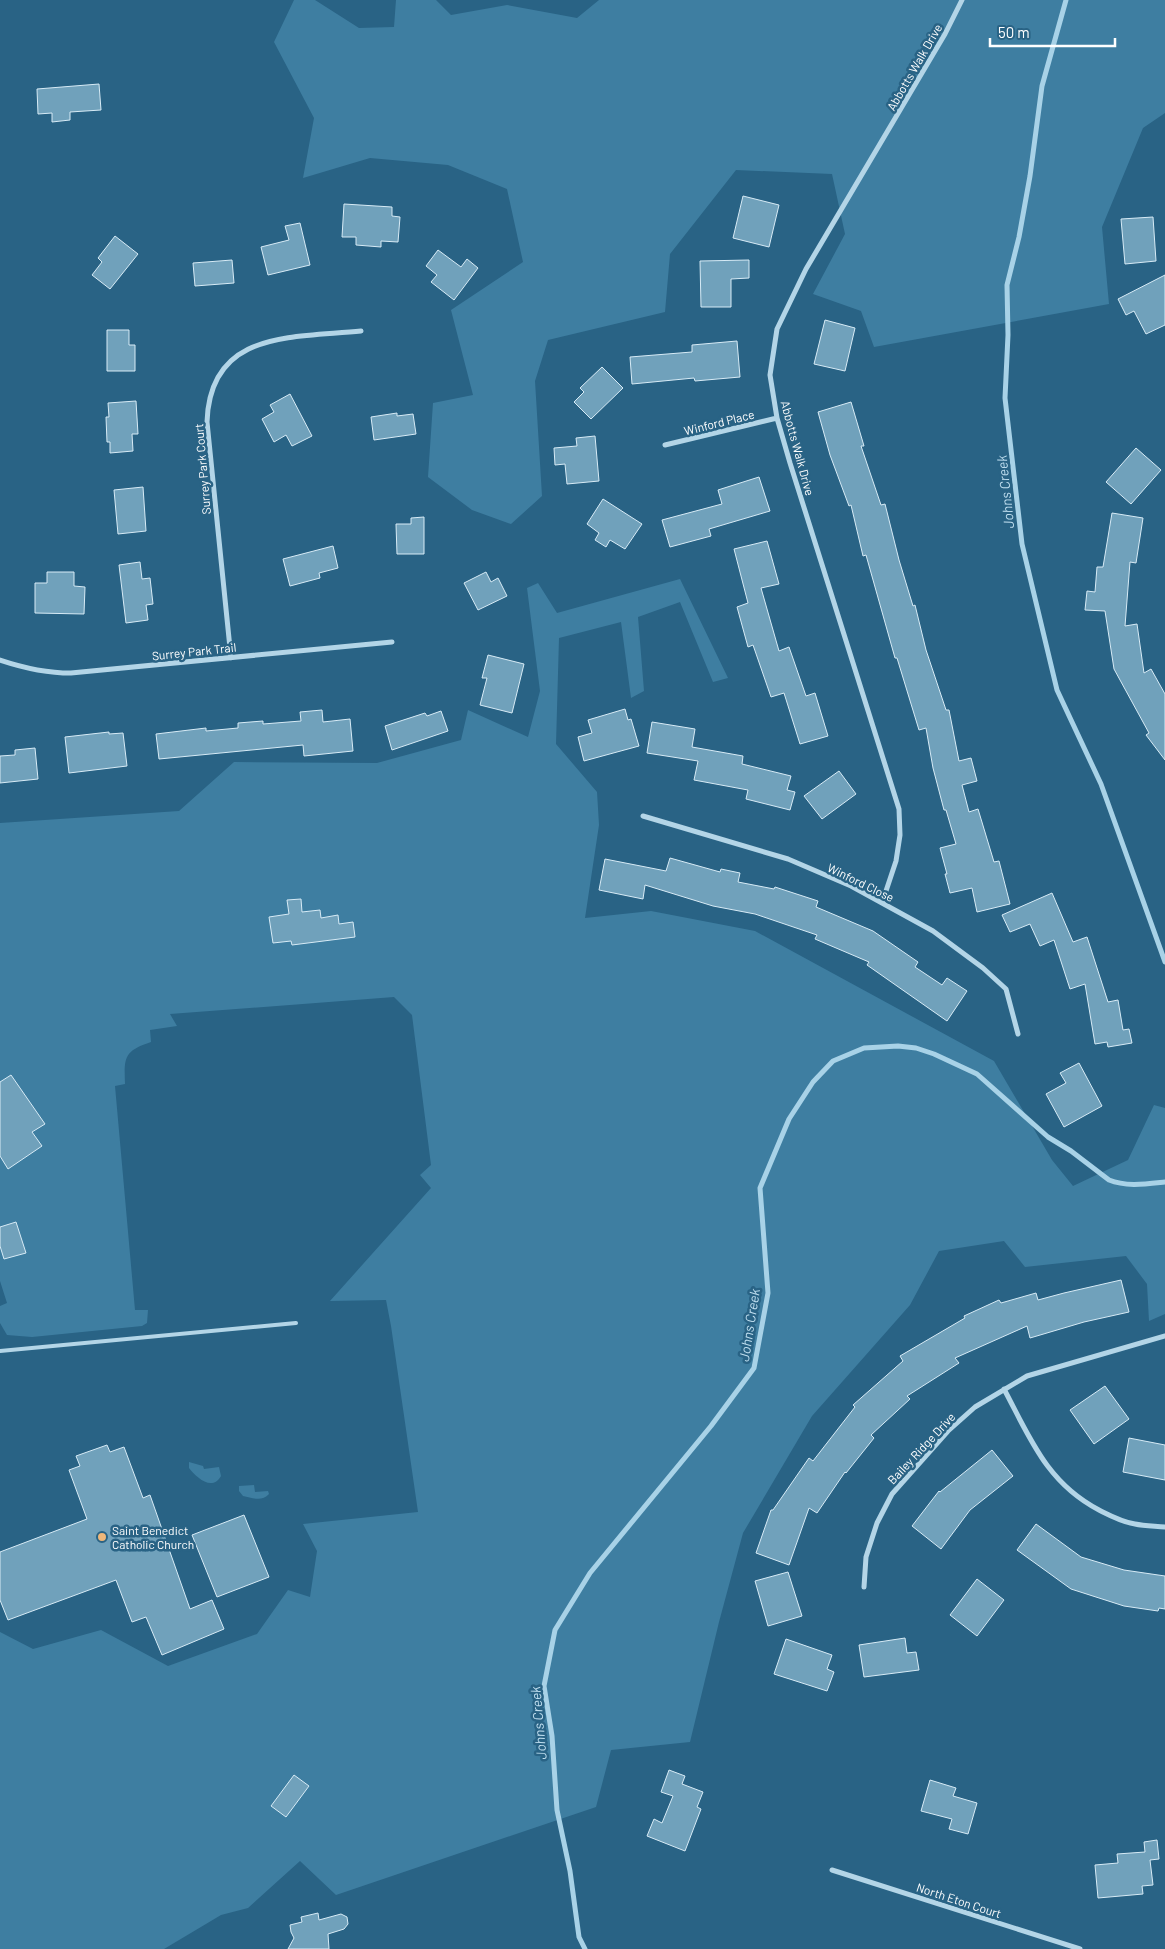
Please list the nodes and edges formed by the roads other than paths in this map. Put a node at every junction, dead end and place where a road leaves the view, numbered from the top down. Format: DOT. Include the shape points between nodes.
graph roads {
  1 [pos="962,0"];
  2 [pos="360,331"];
  3 [pos="777,418"];
  4 [pos="666,445"];
  5 [pos="392,642"];
  6 [pos="231,658"];
  7 [pos="0,660"];
  8 [pos="643,816"];
  9 [pos="882,903"];
  10 [pos="1018,1034"];
  11 [pos="296,1323"];
  12 [pos="1165,1336"];
  13 [pos="0,1350"];
  14 [pos="1004,1389"];
  15 [pos="1165,1527"];
  16 [pos="864,1587"];
  17 [pos="832,1870"];
  18 [pos="1080,1949"];
  1 -- 3 [label="street, Abbotts Walk Drive" via="946,34 806,269 777,329 770,375"];
  2 -- 6 [label="street, Surrey Park Court" via="276,339 258,344 231,360 212,388 207,422"];
  3 -- 4 [label="street, Winford Place"];
  3 -- 9 [label="street, Abbotts Walk Drive" via="899,809 896,861"];
  5 -- 6 [label="street, Surrey Park Trail"];
  6 -- 7 [label="street, Surrey Park Trail" via="72,673 28,670"];
  8 -- 9 [label="street, Winford Close" via="788,859"];
  9 -- 10 [label="street, Winford Close" via="933,932 1006,989"];
  11 -- 13 [label="lane"];
  12 -- 14 [label="street, Bailey Ridge Drive" via="1027,1376"];
  14 -- 15 [label="street" via="1055,1477 1085,1502 1117,1519"];
  14 -- 16 [label="street, Bailey Ridge Drive" via="975,1407 948,1431 892,1494 877,1523 866,1557"];
  17 -- 18 [label="street, North Eton Court"];
}
